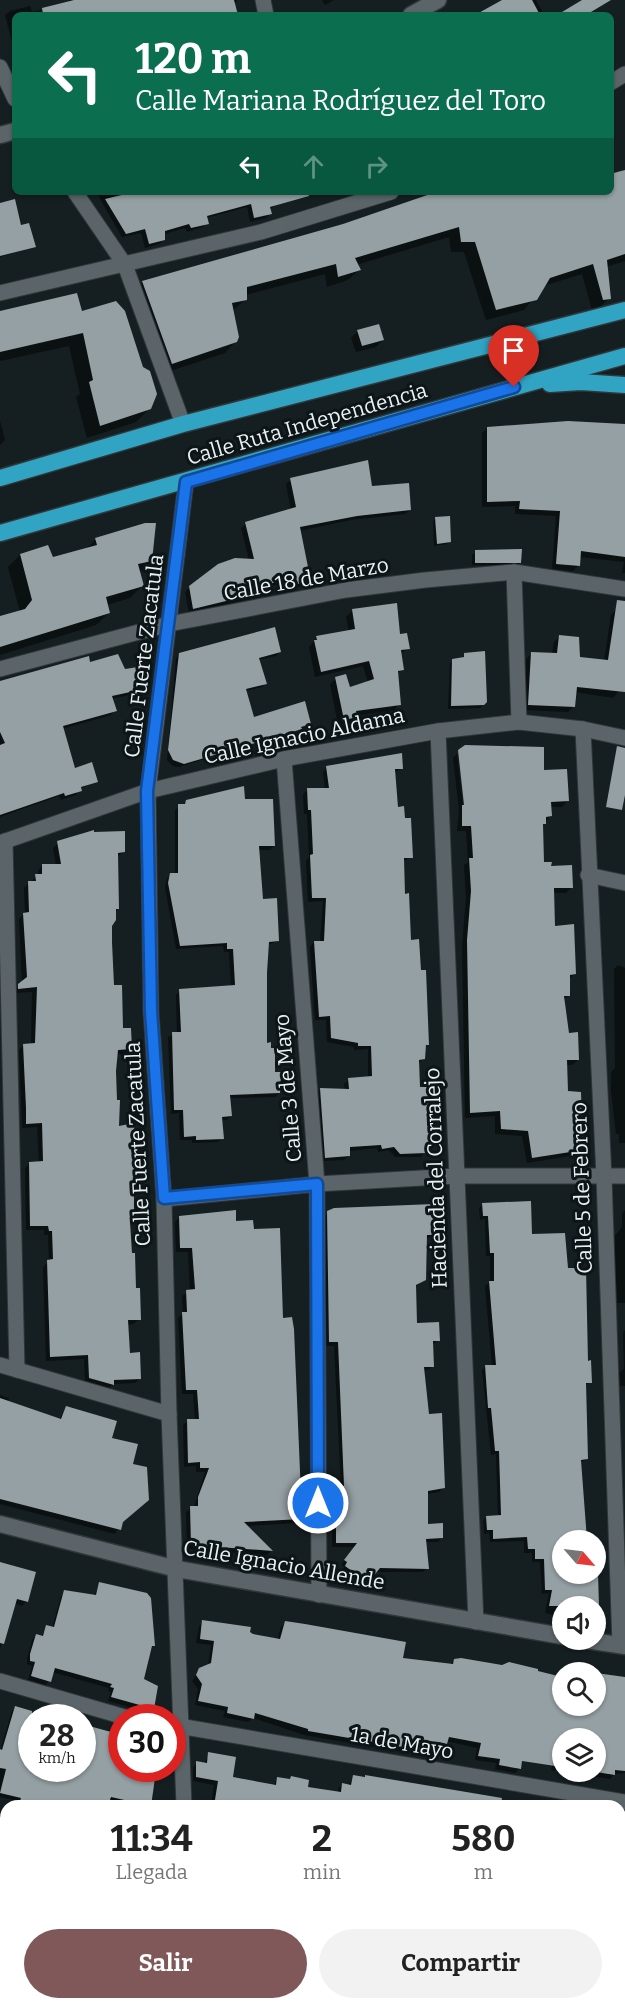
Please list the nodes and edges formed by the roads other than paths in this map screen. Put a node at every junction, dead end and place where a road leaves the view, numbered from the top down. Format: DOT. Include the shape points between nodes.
graph roads {
  1 [pos="438,0"];
  2 [pos="416,12"];
  3 [pos="0,68"];
  4 [pos="12,93"];
  5 [pos="77,195"];
  6 [pos="381,195"];
  7 [pos="125,265"];
  8 [pos="0,293"];
  9 [pos="625,310"];
  10 [pos="625,356"];
  11 [pos="625,385"];
  12 [pos="514,387"];
  13 [pos="183,423"];
  14 [pos="0,478"];
  15 [pos="186,482"];
  16 [pos="0,533"];
  17 [pos="514,572"];
  18 [pos="625,589"];
  19 [pos="170,624"];
  20 [pos="0,669"];
  21 [pos="519,722"];
  22 [pos="583,729"];
  23 [pos="438,731"];
  24 [pos="625,738"];
  25 [pos="284,759"];
  26 [pos="147,791"];
  27 [pos="3,842"];
  28 [pos="588,875"];
  29 [pos="625,883"];
  30 [pos="457,1176"];
  31 [pos="625,1176"];
  32 [pos="604,1177"];
  33 [pos="317,1184"];
  34 [pos="164,1198"];
  35 [pos="0,1365"];
  36 [pos="17,1370"];
  37 [pos="169,1414"];
  38 [pos="0,1524"];
  39 [pos="177,1569"];
  40 [pos="319,1594"];
  41 [pos="476,1623"];
  42 [pos="552,1634"];
  43 [pos="606,1643"];
  44 [pos="622,1645"];
  45 [pos="0,1681"];
  46 [pos="176,1704"];
  47 [pos="108,1712"];
  48 [pos="186,1727"];
  49 [pos="182,1782"];
  50 [pos="183,1800"];
  51 [pos="613,1800"];
  1 -- 2 [label="street"];
  3 -- 4 [label="street"];
  5 -- 7 [label="street"];
  6 -- 7 [label="street" via="261,232"];
  7 -- 8 [label="street"];
  7 -- 13 [label="street"];
  9 -- 13 [label="main road, Calle Ruta Independencia"];
  10 -- 12 [label="main road, Calle Ruta Independencia"];
  11 -- 12 [label="main road" via="580,382"];
  12 -- 15 [label="main road, Calle Ruta Independencia"];
  13 -- 14 [label="main road, Calle Ruta Independencia"];
  15 -- 16 [label="main road, Calle Ruta Independencia"];
  15 -- 19 [label="street, Calle Fuerte Zacatula"];
  17 -- 18 [label="street, Calle 18 de Marzo"];
  17 -- 19 [label="street, Calle 18 de Marzo" via="346,590"];
  17 -- 21 [label="street"];
  19 -- 20 [label="street, Calle 18 de Marzo"];
  19 -- 26 [label="street, Calle Fuerte Zacatula"];
  21 -- 22 [label="street, Calle Ignacio Aldama"];
  21 -- 23 [label="street, Calle Ignacio Aldama"];
  22 -- 24 [label="street, Calle Ignacio Aldama"];
  22 -- 28 [label="street, Calle 5 de Febrero"];
  23 -- 25 [label="street, Calle Ignacio Aldama"];
  23 -- 30 [label="street, Hacienda del Corralejo"];
  25 -- 26 [label="street, Calle Ignacio Aldama"];
  25 -- 33 [label="street, Calle 3 de Mayo"];
  26 -- 27 [label="street, Calle Ignacio Aldama"];
  26 -- 34 [label="street, Calle Fuerte Zacatula" via="151,1011"];
  27 -- 36 [label="street"];
  28 -- 29 [label="street"];
  28 -- 32 [label="street, Calle 5 de Febrero"];
  30 -- 32 [label="street"];
  30 -- 33 [label="street"];
  30 -- 41 [label="street, Hacienda del Corralejo"];
  31 -- 32 [label="street"];
  32 -- 44 [label="street, Calle 5 de Febrero"];
  33 -- 34 [label="street"];
  33 -- 40 [label="street, Calle 3 de Mayo"];
  34 -- 37 [label="street, Calle Fuerte Zacatula"];
  35 -- 36 [label="street"];
  36 -- 37 [label="street"];
  37 -- 39 [label="street, Calle Fuerte Zacatula"];
  38 -- 39 [label="street, Calle Ignacio Allende"];
  39 -- 40 [label="street, Calle Ignacio Allende"];
  39 -- 46 [label="street, Calle Fuerte Zacatula"];
  40 -- 41 [label="street, Calle Ignacio Allende"];
  41 -- 42 [label="street, Calle Ignacio Allende"];
  43 -- 44 [label="street"];
  45 -- 47 [label="street"];
  48 -- 51 [label="street, 1a de Mayo"];
  49 -- 50 [label="street, Calle Fuerte Zacatula"];
}
